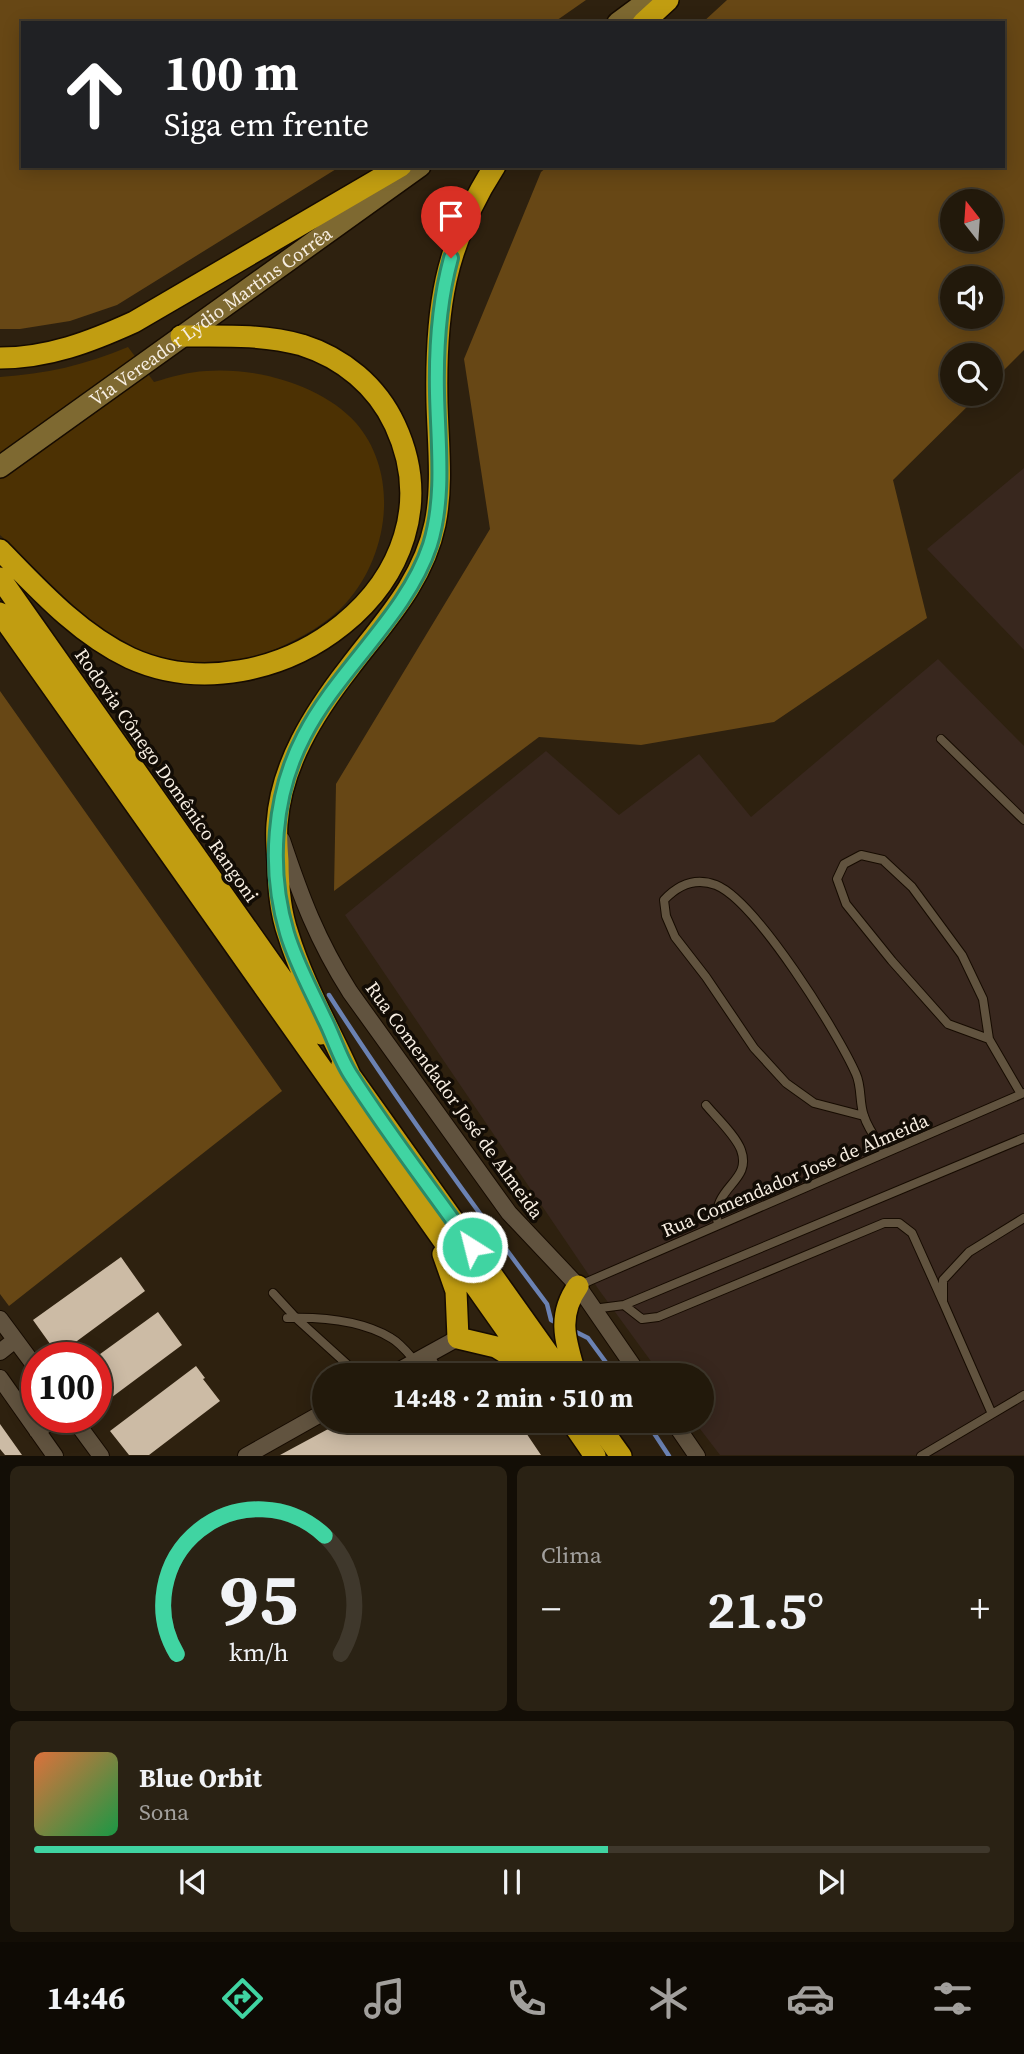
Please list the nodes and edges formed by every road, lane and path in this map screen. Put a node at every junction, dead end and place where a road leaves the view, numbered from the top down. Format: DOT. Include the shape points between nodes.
graph roads {
  1 [pos="649,0"];
  2 [pos="668,0"];
  3 [pos="621,21"];
  4 [pos="645,21"];
  5 [pos="398,168"];
  6 [pos="417,168"];
  7 [pos="494,168"];
  8 [pos="181,336"];
  9 [pos="0,358"];
  10 [pos="0,467"];
  11 [pos="0,550"];
  12 [pos="0,578"];
  13 [pos="0,613"];
  14 [pos="941,739"];
  15 [pos="1024,820"];
  16 [pos="277,824"];
  17 [pos="989,1039"];
  18 [pos="350,1075"];
  19 [pos="1023,1094"];
  20 [pos="706,1105"];
  21 [pos="864,1116"];
  22 [pos="1024,1138"];
  23 [pos="885,1153"];
  24 [pos="1024,1218"];
  25 [pos="718,1225"];
  26 [pos="432,1226"];
  27 [pos="578,1286"];
  28 [pos="273,1293"];
  29 [pos="943,1302"];
  30 [pos="624,1305"];
  31 [pos="593,1309"];
  32 [pos="291,1318"];
  33 [pos="0,1319"];
  34 [pos="458,1338"];
  35 [pos="15,1340"];
  36 [pos="21,1348"];
  37 [pos="0,1352"];
  38 [pos="422,1357"];
  39 [pos="345,1363"];
  40 [pos="412,1363"];
  41 [pos="428,1363"];
  42 [pos="520,1363"];
  43 [pos="529,1363"];
  44 [pos="555,1363"];
  45 [pos="573,1363"];
  46 [pos="631,1363"];
  47 [pos="0,1378"];
  48 [pos="1024,1395"];
  49 [pos="21,1408"];
  50 [pos="992,1414"];
  51 [pos="312,1419"];
  52 [pos="38,1433"];
  53 [pos="84,1433"];
  54 [pos="580,1433"];
  55 [pos="605,1433"];
  56 [pos="681,1433"];
  57 [pos="55,1455"];
  58 [pos="101,1455"];
  59 [pos="246,1455"];
  60 [pos="596,1455"];
  61 [pos="621,1455"];
  62 [pos="697,1455"];
  63 [pos="921,1455"];
  1 -- 3 [label="main road"];
  2 -- 4 [label="highway"];
  5 -- 9 [label="highway" via="134,322 58,352"];
  6 -- 8 [label="main road, Via Vereador Lydio Martins Corrêa"];
  7 -- 16 [label="highway" via="463,224 443,288 436,372 438,497 431,543 405,596 304,734 286,781"];
  8 -- 10 [label="main road, Via Vereador Lydio Martins Corrêa"];
  8 -- 11 [label="highway" via="260,337 302,345 340,362 380,397 405,452 410,510 396,559 366,605 310,647 268,665 199,674 165,669 104,645 67,616"];
  12 -- 18 [label="highway, Rodovia Cônego Domênico Rangoni"];
  13 -- 26 [label="highway"];
  14 -- 15 [label="lane"];
  16 -- 18 [label="highway" via="279,894 287,933"];
  16 -- 27 [label="street, Rua Comendador José de Almeida" via="309,919 333,966 509,1213"];
  17 -- 17 [label="lane" via="948,1024 892,961 846,904 837,879 844,864 860,855 883,860 912,887 962,955 983,999"];
  17 -- 19 [label="lane"];
  18 -- 44 [label="highway, Rodovia Cônego Domênico Rangoni"];
  19 -- 23 [label="lane, Rua Comendador Jose de Almeida"];
  20 -- 25 [label="lane" via="741,1148 744,1165 718,1202"];
  21 -- 21 [label="lane" via="858,1076 823,1012 752,912 717,885 695,882 676,887 664,901 675,937 754,1048 786,1083 814,1102"];
  21 -- 23 [label="lane"];
  22 -- 30 [label="lane"];
  23 -- 25 [label="lane, Rua Comendador Jose de Almeida"];
  24 -- 29 [label="lane" via="970,1252 943,1280"];
  25 -- 27 [label="lane, Rua Comendador Jose de Almeida"];
  26 -- 34 [label="highway" via="456,1291"];
  26 -- 43 [label="highway"];
  27 -- 31 [label="street, Rua Comendador José de Almeida"];
  27 -- 45 [label="highway" via="566,1305 564,1324"];
  28 -- 32 [label="lane"];
  29 -- 30 [label="lane" via="912,1233 899,1223 884,1223 658,1317 642,1319"];
  29 -- 50 [label="lane"];
  30 -- 31 [label="lane"];
  31 -- 46 [label="street, Rua Comendador José de Almeida"];
  32 -- 38 [label="lane" via="311,1317 370,1329"];
  32 -- 39 [label="lane"];
  33 -- 35 [label="street"];
  34 -- 38 [label="street"];
  34 -- 42 [label="highway" via="496,1348"];
  35 -- 36 [label="street"];
  35 -- 37 [label="street"];
  38 -- 40 [label="street"];
  38 -- 41 [label="lane"];
  47 -- 49 [label="street"];
  48 -- 50 [label="lane"];
  50 -- 63 [label="lane"];
  51 -- 59 [label="street"];
  52 -- 57 [label="street"];
  53 -- 58 [label="street"];
  54 -- 60 [label="highway"];
  55 -- 61 [label="highway"];
  56 -- 62 [label="street"];
}
